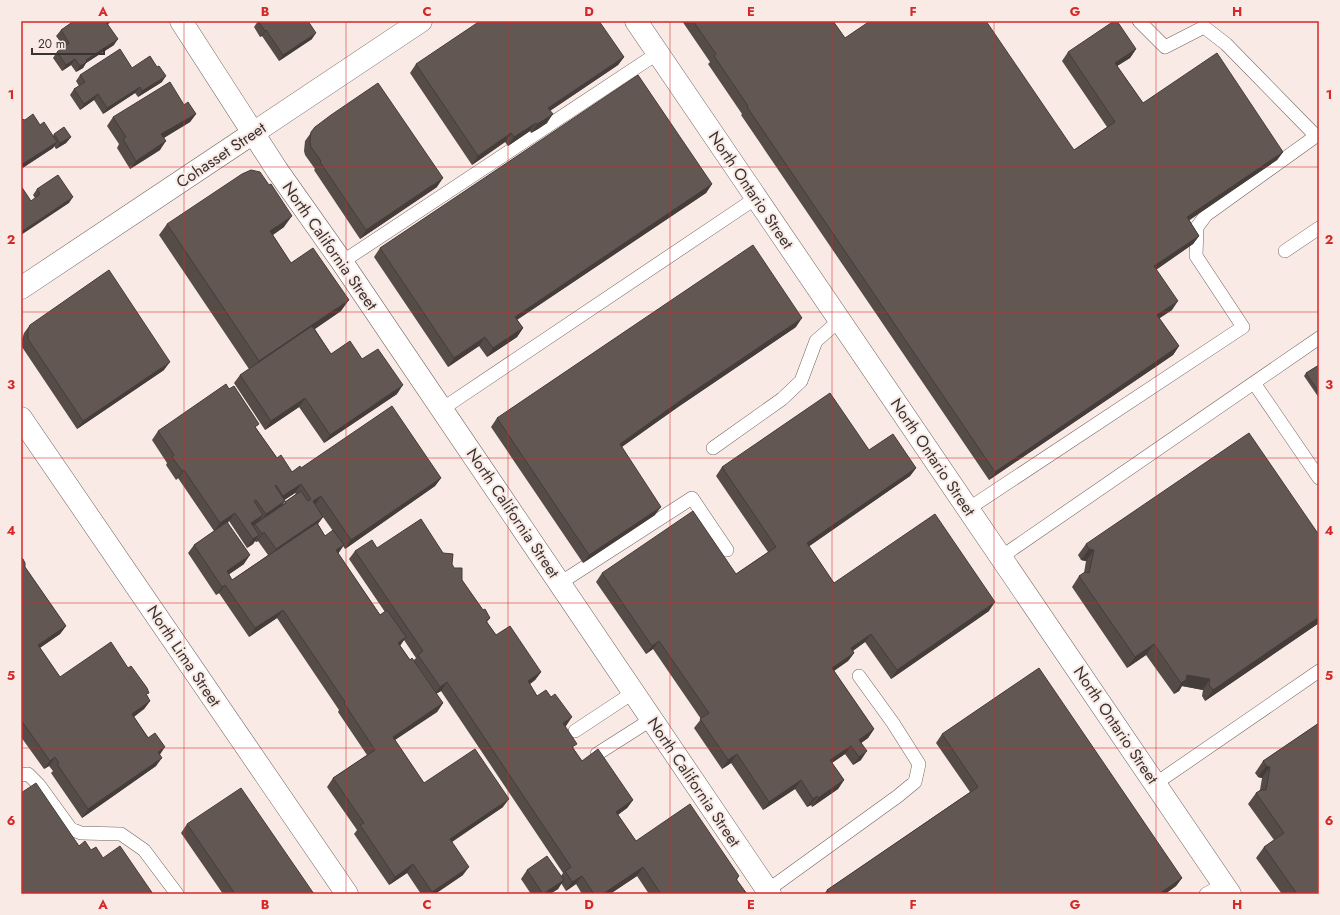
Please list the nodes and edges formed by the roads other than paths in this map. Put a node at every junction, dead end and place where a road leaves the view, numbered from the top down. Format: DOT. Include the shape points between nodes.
graph roads {
  1 [pos="181,21"];
  2 [pos="421,21"];
  3 [pos="636,21"];
  4 [pos="1139,21"];
  5 [pos="658,53"];
  6 [pos="254,133"];
  7 [pos="756,198"];
  8 [pos="1319,228"];
  9 [pos="1285,251"];
  10 [pos="342,262"];
  11 [pos="21,288"];
  12 [pos="840,320"];
  13 [pos="1319,338"];
  14 [pos="1254,383"];
  15 [pos="442,409"];
  16 [pos="21,418"];
  17 [pos="713,448"];
  18 [pos="1319,478"];
  19 [pos="968,509"];
  20 [pos="727,550"];
  21 [pos="1001,557"];
  22 [pos="560,583"];
  23 [pos="1319,671"];
  24 [pos="859,676"];
  25 [pos="634,692"];
  26 [pos="652,719"];
  27 [pos="575,730"];
  28 [pos="597,754"];
  29 [pos="21,775"];
  30 [pos="1155,784"];
  31 [pos="1220,891"];
  32 [pos="769,892"];
  33 [pos="177,894"];
  34 [pos="346,894"];
  1 -- 6 [label="street, North California Street"];
  2 -- 6 [label="street, Cohasset Street"];
  3 -- 5 [label="street, North Ontario Street"];
  4 -- 19 [label="lane" via="1165,47 1204,27 1226,44 1316,136 1206,215 1197,227 1196,256 1243,327"];
  5 -- 7 [label="street, North Ontario Street"];
  5 -- 10 [label="lane"];
  6 -- 10 [label="street, North California Street"];
  6 -- 11 [label="street, Cohasset Street"];
  7 -- 12 [label="street, North Ontario Street"];
  7 -- 15 [label="lane"];
  8 -- 9 [label="lane"];
  10 -- 15 [label="street, North California Street"];
  12 -- 17 [label="lane" via="816,341 801,381 782,399"];
  12 -- 19 [label="street, North Ontario Street"];
  13 -- 14 [label="lane"];
  14 -- 18 [label="lane"];
  14 -- 21 [label="lane"];
  15 -- 22 [label="street, North California Street"];
  16 -- 34 [label="street, North Lima Street"];
  19 -- 21 [label="street, North Ontario Street"];
  20 -- 22 [label="lane" via="692,498"];
  21 -- 30 [label="street, North Ontario Street"];
  22 -- 25 [label="street, North California Street"];
  23 -- 30 [label="lane"];
  24 -- 32 [label="lane" via="919,764 915,782"];
  25 -- 26 [label="street, North California Street"];
  25 -- 27 [label="lane"];
  26 -- 28 [label="lane"];
  26 -- 32 [label="street, North California Street"];
  29 -- 33 [label="lane" via="28,774 39,785 71,828 81,833 121,834 133,841 144,850"];
  30 -- 31 [label="street, North Ontario Street"];
}
